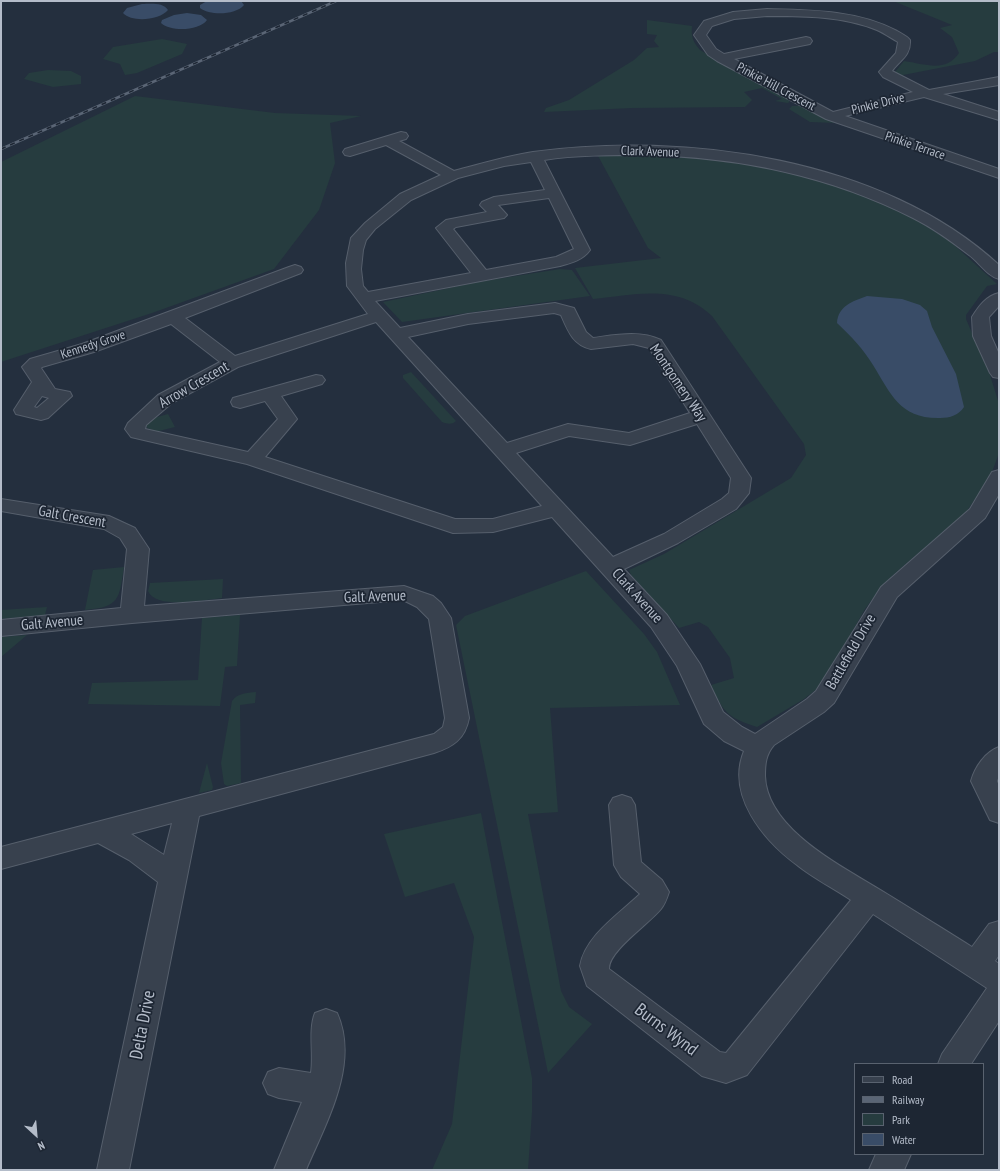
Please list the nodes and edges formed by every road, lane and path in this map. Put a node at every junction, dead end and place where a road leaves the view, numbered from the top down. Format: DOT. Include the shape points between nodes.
graph roads {
  1 [pos="797,3"];
  2 [pos="806,41"];
  3 [pos="722,58"];
  4 [pos="999,81"];
  5 [pos="927,94"];
  6 [pos="832,116"];
  7 [pos="999,116"];
  8 [pos="405,134"];
  9 [pos="387,140"];
  10 [pos="350,152"];
  11 [pos="535,156"];
  12 [pos="999,174"];
  13 [pos="453,176"];
  14 [pos="554,192"];
  15 [pos="295,270"];
  16 [pos="999,274"];
  17 [pos="482,275"];
  18 [pos="363,298"];
  19 [pos="999,298"];
  20 [pos="379,316"];
  21 [pos="173,317"];
  22 [pos="395,334"];
  23 [pos="232,363"];
  24 [pos="999,373"];
  25 [pos="316,380"];
  26 [pos="41,382"];
  27 [pos="269,393"];
  28 [pos="240,402"];
  29 [pos="701,416"];
  30 [pos="503,451"];
  31 [pos="252,459"];
  32 [pos="999,476"];
  33 [pos="1,505"];
  34 [pos="556,509"];
  35 [pos="610,566"];
  36 [pos="132,615"];
  37 [pos="1,628"];
  38 [pos="757,746"];
  39 [pos="999,756"];
  40 [pos="622,805"];
  41 [pos="185,809"];
  42 [pos="999,813"];
  43 [pos="100,832"];
  44 [pos="1,858"];
  45 [pos="172,879"];
  46 [pos="869,898"];
  47 [pos="999,933"];
  48 [pos="975,964"];
  49 [pos="999,980"];
  50 [pos="999,995"];
  51 [pos="326,1023"];
  52 [pos="954,1063"];
  53 [pos="279,1083"];
  54 [pos="321,1090"];
  55 [pos="894,1155"];
  56 [pos="113,1170"];
  57 [pos="290,1170"];
  58 [pos="885,1170"];
  1 -- 3 [label="street, Pinkie Hill Crescent" via="744,8 708,20 701,27 700,39 707,48"];
  1 -- 5 [label="street, Pinkie Hill Crescent" via="844,10 893,29 904,40 904,46 900,56 885,72"];
  2 -- 3 [label="street, Pinkie Hill Crescent"];
  3 -- 6 [label="street, Pinkie Hill Crescent"];
  4 -- 5 [label="street, Pinkie Drive"];
  5 -- 6 [label="street, Pinkie Drive"];
  5 -- 7 [label="street"];
  6 -- 12 [label="street, Pinkie Terrace"];
  8 -- 9 [label="street"];
  9 -- 10 [label="street"];
  9 -- 13 [label="street"];
  11 -- 13 [label="street, Clark Avenue" via="489,165"];
  11 -- 14 [label="street"];
  11 -- 16 [label="street, Clark Avenue" via="576,152 669,152 717,155 806,171 882,197 929,220 970,249"];
  13 -- 18 [label="street, Clark Avenue" via="410,196 382,213 358,240 354,260 355,286"];
  14 -- 17 [label="street" via="582,250 560,261"];
  14 -- 17 [label="street" via="494,201 488,205 499,215 451,223 444,228"];
  15 -- 21 [label="street, Kennedy Grove"];
  17 -- 18 [label="street"];
  18 -- 20 [label="street, Clark Avenue"];
  19 -- 24 [label="street" via="989,305 980,317 982,336"];
  20 -- 22 [label="street, Clark Avenue"];
  20 -- 23 [label="street, Arrow Crescent"];
  21 -- 23 [label="street"];
  21 -- 26 [label="street, Kennedy Grove" via="36,363 31,367"];
  22 -- 29 [label="street, Montgomery Way" via="500,314 563,309 568,312 580,338 585,342 591,344 642,339 655,344"];
  22 -- 30 [label="street, Clark Avenue"];
  23 -- 31 [label="street, Arrow Crescent" via="165,399 137,423 135,429 138,433"];
  25 -- 27 [label="street"];
  27 -- 28 [label="street"];
  27 -- 31 [label="street" via="288,419"];
  29 -- 30 [label="street" via="630,439 568,430"];
  29 -- 35 [label="street, Montgomery Way" via="741,478 742,487 738,497 662,544"];
  30 -- 34 [label="street, Clark Avenue"];
  31 -- 34 [label="street, Arrow Crescent" via="453,526 475,528 506,525"];
  32 -- 38 [label="street, Battlefield Drive" via="978,513 889,592 858,640 847,666 823,699"];
  33 -- 36 [label="street, Galt Crescent" via="109,523 128,532 138,550"];
  34 -- 35 [label="street, Clark Avenue"];
  35 -- 38 [label="street, Clark Avenue" via="667,631 688,664 714,718 734,734"];
  36 -- 37 [label="street, Galt Avenue"];
  36 -- 41 [label="street, Galt Avenue" via="404,593 418,597 432,606 440,618 457,718 451,736 434,744"];
  38 -- 46 [label="street" via="751,781 756,800 765,816 806,857"];
  39 -- 42 [label="street" via="984,781"];
  40 -- 46 [label="street, Burns Wynd" via="628,865 632,872 650,884 655,892 652,900 603,949 595,960 594,970 597,977 713,1066 726,1068 736,1065"];
  41 -- 43 [label="street"];
  41 -- 45 [label="street, Delta Drive" via="186,819"];
  43 -- 44 [label="street"];
  43 -- 45 [label="street" via="128,844 150,858"];
  45 -- 56 [label="street, Delta Drive"];
  46 -- 48 [label="street"];
  47 -- 48 [label="street"];
  48 -- 49 [label="street"];
  50 -- 52 [label="street"];
  51 -- 54 [label="street" via="329,1042 328,1065"];
  53 -- 54 [label="street"];
  54 -- 57 [label="street"];
  55 -- 58 [label="street"];
}
